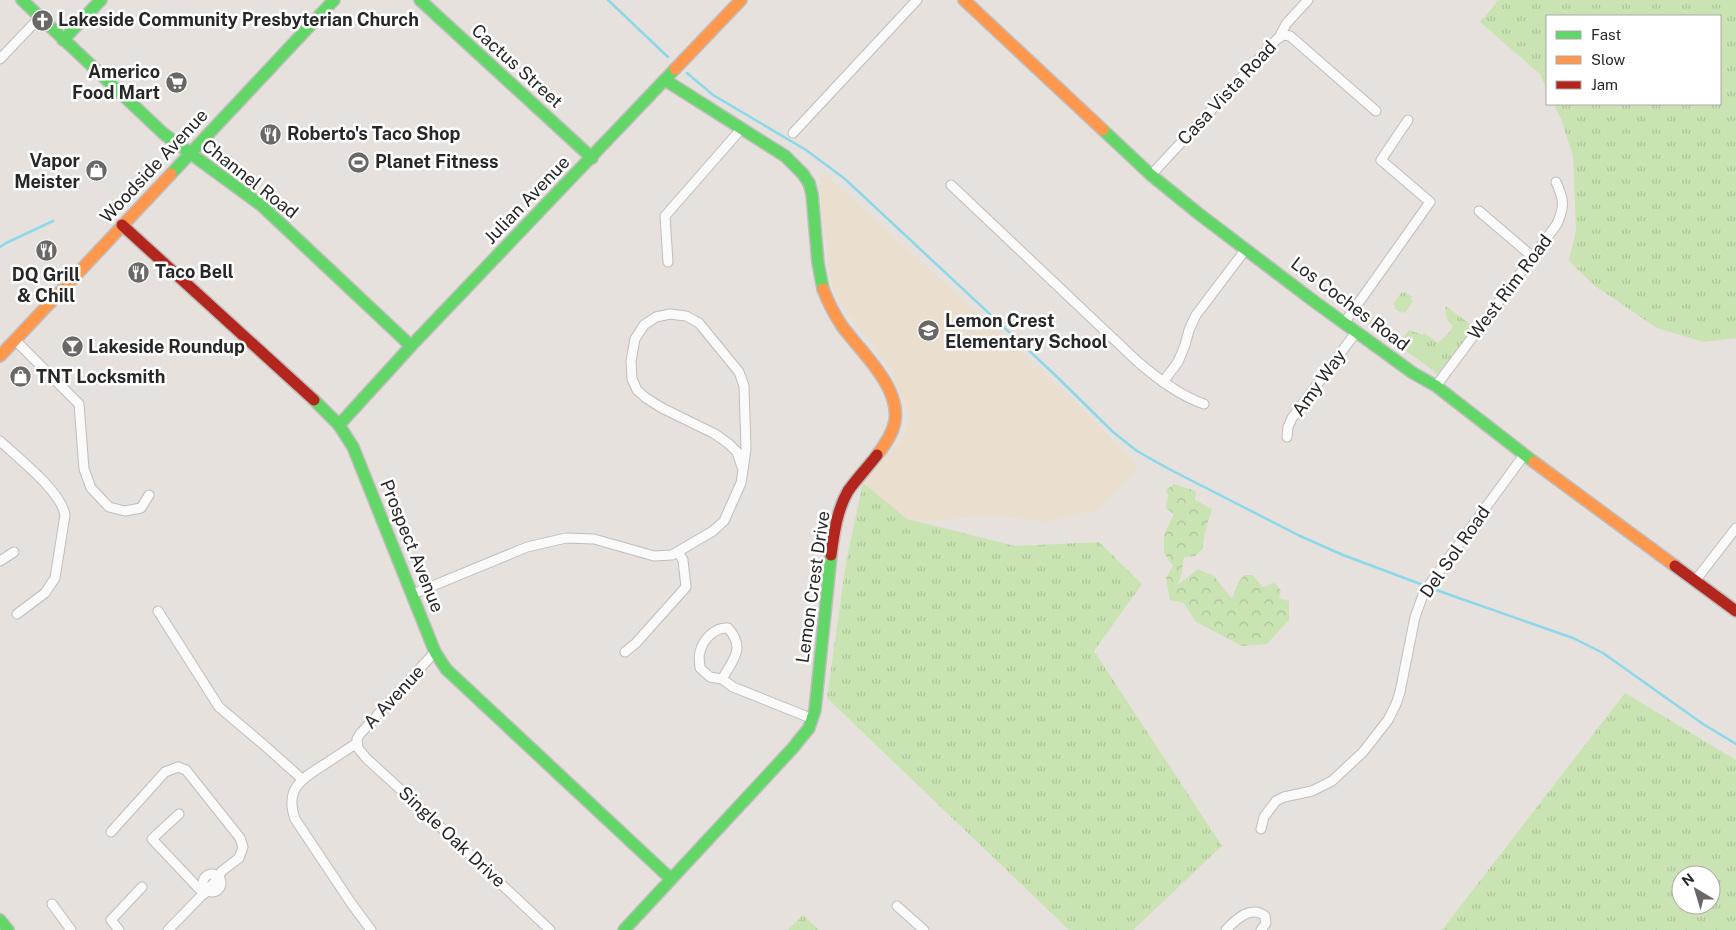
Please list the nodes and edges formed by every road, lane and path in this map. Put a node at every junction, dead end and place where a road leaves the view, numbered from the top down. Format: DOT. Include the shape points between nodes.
graph roads {
  1 [pos="22,0"];
  2 [pos="101,0"];
  3 [pos="334,0"];
  4 [pos="420,0"];
  5 [pos="741,0"];
  6 [pos="917,0"];
  7 [pos="964,0"];
  8 [pos="1308,0"];
  9 [pos="40,17"];
  10 [pos="1278,38"];
  11 [pos="63,40"];
  12 [pos="0,59"];
  13 [pos="665,80"];
  14 [pos="1376,111"];
  15 [pos="1408,120"];
  16 [pos="742,128"];
  17 [pos="793,133"];
  18 [pos="190,153"];
  19 [pos="592,158"];
  20 [pos="1151,175"];
  21 [pos="1556,182"];
  22 [pos="951,185"];
  23 [pos="1479,211"];
  24 [pos="122,225"];
  25 [pos="1246,249"];
  26 [pos="1533,256"];
  27 [pos="668,262"];
  28 [pos="1345,322"];
  29 [pos="1357,331"];
  30 [pos="15,340"];
  31 [pos="411,346"];
  32 [pos="0,356"];
  33 [pos="1163,382"];
  34 [pos="1436,386"];
  35 [pos="1204,404"];
  36 [pos="339,425"];
  37 [pos="1287,437"];
  38 [pos="0,441"];
  39 [pos="1524,455"];
  40 [pos="743,470"];
  41 [pos="149,495"];
  42 [pos="1734,534"];
  43 [pos="14,552"];
  44 [pos="678,552"];
  45 [pos="0,561"];
  46 [pos="1696,581"];
  47 [pos="413,594"];
  48 [pos="158,611"];
  49 [pos="1736,611"];
  50 [pos="17,614"];
  51 [pos="435,652"];
  52 [pos="625,652"];
  53 [pos="722,679"];
  54 [pos="813,719"];
  55 [pos="357,743"];
  56 [pos="302,779"];
  57 [pos="178,814"];
  58 [pos="1261,829"];
  59 [pos="111,832"];
  60 [pos="219,876"];
  61 [pos="671,879"];
  62 [pos="142,887"];
  63 [pos="205,892"];
  64 [pos="52,904"];
  65 [pos="897,906"];
  66 [pos="0,920"];
  67 [pos="173,928"];
  68 [pos="8,930"];
  69 [pos="71,930"];
  70 [pos="119,930"];
  71 [pos="371,930"];
  72 [pos="550,930"];
  73 [pos="624,930"];
  74 [pos="924,930"];
  75 [pos="1226,930"];
  76 [pos="1261,930"];
  1 -- 9 [label="street, Channel Road"];
  2 -- 11 [label="street"];
  3 -- 18 [label="street, Woodside Avenue"];
  4 -- 19 [label="street, Cactus Street"];
  5 -- 13 [label="street, Julian Avenue"];
  6 -- 17 [label="street"];
  7 -- 20 [label="street, Los Coches Road"];
  8 -- 10 [label="street"];
  9 -- 11 [label="street, Channel Road"];
  9 -- 12 [label="street"];
  10 -- 14 [label="street, Casa Vista Road" via="1290,36"];
  10 -- 20 [label="street, Casa Vista Road"];
  11 -- 18 [label="street, Channel Road" via="164,134"];
  13 -- 16 [label="street, Lemon Crest Drive"];
  13 -- 19 [label="street, Julian Avenue"];
  15 -- 28 [label="street" via="1381,160 1430,202"];
  16 -- 27 [label="street" via="665,216"];
  16 -- 54 [label="street, Lemon Crest Drive" via="792,163 809,183 814,204 819,272 827,300 888,386 895,407 895,420 888,440 853,483 841,507 832,551"];
  18 -- 24 [label="street, Woodside Avenue"];
  18 -- 31 [label="street, Channel Road" via="261,204"];
  19 -- 31 [label="street, Julian Avenue"];
  20 -- 25 [label="street, Los Coches Road"];
  21 -- 26 [label="street, West Rim Road" via="1564,200 1562,212"];
  22 -- 33 [label="street"];
  23 -- 26 [label="street"];
  24 -- 30 [label="street, Woodside Avenue"];
  24 -- 36 [label="street, Prospect Avenue"];
  25 -- 28 [label="street, Los Coches Road"];
  25 -- 33 [label="street" via="1196,316 1182,354"];
  26 -- 34 [label="street, West Rim Road"];
  28 -- 29 [label="street, Los Coches Road"];
  29 -- 34 [label="street, Los Coches Road"];
  29 -- 37 [label="street, Amy Way" via="1292,418"];
  30 -- 32 [label="street, Woodside Avenue"];
  30 -- 41 [label="street" via="79,404 84,469 91,488 109,506 126,511 141,508"];
  31 -- 36 [label="street, Julian Avenue"];
  33 -- 35 [label="street"];
  34 -- 39 [label="street, Los Coches Road"];
  36 -- 47 [label="street, Prospect Avenue" via="353,447"];
  38 -- 50 [label="street" via="55,493 66,515 55,578 45,593"];
  39 -- 46 [label="street, Los Coches Road"];
  39 -- 58 [label="street, Del Sol Road" via="1424,592 1415,617 1400,692 1388,720 1363,752 1332,780 1312,791 1276,801 1264,817"];
  40 -- 40 [label="street" via="746,449 744,386 739,372 699,323 686,316 670,314 656,317 644,325 635,339 631,362 632,379 637,390 662,408 729,444 737,452"];
  40 -- 44 [label="street" via="741,483 724,521"];
  42 -- 46 [label="street"];
  43 -- 45 [label="street"];
  44 -- 47 [label="street" via="654,556 594,539 566,538 527,547"];
  44 -- 52 [label="street" via="683,560 686,587"];
  46 -- 49 [label="street, Los Coches Road"];
  47 -- 51 [label="street, Prospect Avenue"];
  48 -- 56 [label="street" via="219,707"];
  51 -- 55 [label="street, A Avenue" via="360,734"];
  51 -- 61 [label="street, Prospect Avenue" via="446,668"];
  53 -- 53 [label="street" via="710,677 700,668 699,653 712,633 728,628 738,646"];
  53 -- 54 [label="street" via="733,687"];
  54 -- 61 [label="street, Lemon Crest Drive" via="801,739"];
  55 -- 56 [label="street"];
  55 -- 72 [label="street, Single Oak Drive" via="366,758"];
  56 -- 71 [label="street" via="293,798 296,819"];
  57 -- 63 [label="street" via="152,839"];
  59 -- 60 [label="street" via="165,772 182,768 242,843 242,854"];
  60 -- 63 [label="street"];
  60 -- 63 [label="street" via="219,888"];
  61 -- 73 [label="street, Lemon Crest Drive"];
  62 -- 70 [label="street" via="111,920"];
  63 -- 67 [label="street"];
  64 -- 69 [label="street"];
  65 -- 74 [label="street"];
  66 -- 68 [label="street"];
  75 -- 76 [label="street" via="1254,911 1265,916 1266,923"];
}
